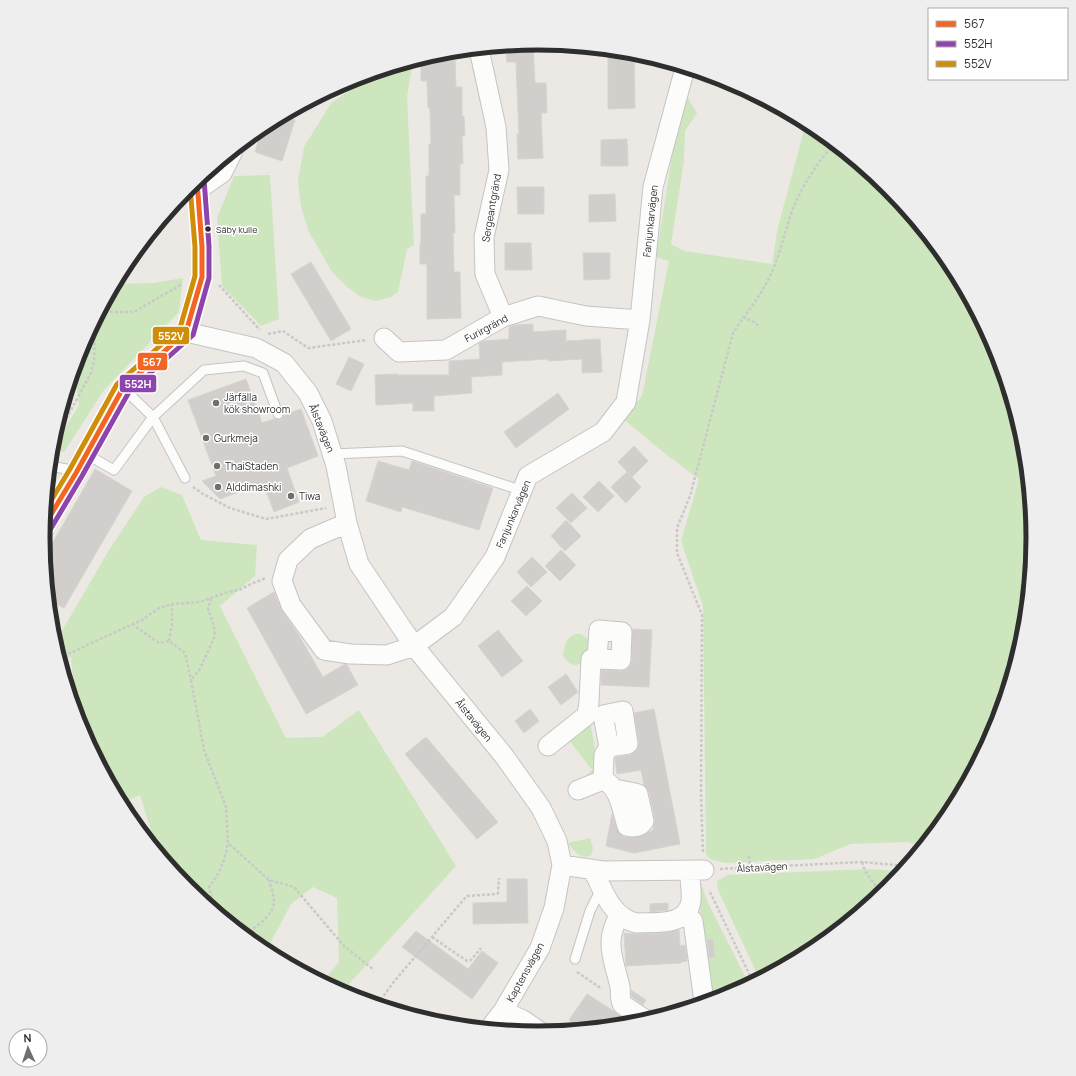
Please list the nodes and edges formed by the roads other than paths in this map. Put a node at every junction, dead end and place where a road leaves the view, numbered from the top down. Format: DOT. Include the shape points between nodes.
graph roads {
  1 [pos="480,53"];
  2 [pos="684,73"];
  3 [pos="228,162"];
  4 [pos="205,181"];
  5 [pos="198,188"];
  6 [pos="503,317"];
  7 [pos="640,320"];
  8 [pos="186,332"];
  9 [pos="384,338"];
  10 [pos="123,388"];
  11 [pos="278,414"];
  12 [pos="153,417"];
  13 [pos="86,454"];
  14 [pos="333,454"];
  15 [pos="55,467"];
  16 [pos="77,471"];
  17 [pos="185,478"];
  18 [pos="523,491"];
  19 [pos="345,514"];
  20 [pos="51,515"];
  21 [pos="414,646"];
  22 [pos="597,659"];
  23 [pos="595,715"];
  24 [pos="548,746"];
  25 [pos="578,790"];
  26 [pos="562,865"];
  27 [pos="594,870"];
  28 [pos="602,887"];
  29 [pos="685,914"];
  30 [pos="620,915"];
  31 [pos="575,959"];
  32 [pos="703,997"];
  33 [pos="504,1011"];
  34 [pos="639,1015"];
  35 [pos="493,1024"];
  36 [pos="532,1026"];
  1 -- 6 [label="street, Sergeantgränd" via="496,127 499,170 484,237 485,274"];
  2 -- 7 [label="street, Fanjunkarvägen" via="653,187"];
  3 -- 4 [label="street" via="222,173"];
  5 -- 8 [label="street" via="202,277"];
  6 -- 7 [label="street, Furirgränd" via="538,306 586,316"];
  6 -- 9 [label="street, Furirgränd" via="446,350 399,352"];
  7 -- 18 [label="street, Fanjunkarvägen" via="626,402 603,432 528,476"];
  8 -- 10 [label="street"];
  8 -- 14 [label="street, Ålstavägen" via="256,348 284,363 308,393 322,421"];
  10 -- 12 [label="lane"];
  10 -- 13 [label="street"];
  11 -- 12 [label="lane" via="263,374 244,366 204,370"];
  12 -- 13 [label="lane" via="114,470"];
  12 -- 17 [label="lane"];
  13 -- 16 [label="street"];
  14 -- 18 [label="lane" via="402,450"];
  14 -- 19 [label="street, Ålstavägen"];
  15 -- 16 [label="lane"];
  16 -- 20 [label="street"];
  18 -- 21 [label="street, Fanjunkarvägen" via="491,563 453,617"];
  19 -- 21 [label="street, Ålstavägen" via="359,564"];
  19 -- 21 [label="street, Fanjunkarvägen" via="310,539 288,560 282,581 291,605 324,650 387,655"];
  21 -- 26 [label="street, Ålstavägen" via="504,756 541,808 557,841"];
  22 -- 23 [label="street" via="591,659"];
  23 -- 24 [label="street"];
  23 -- 25 [label="street" via="609,747 604,755 602,768 609,784"];
  26 -- 27 [label="street"];
  26 -- 33 [label="street, Kaptensvägen" via="554,908 540,948"];
  27 -- 28 [label="street"];
  27 -- 29 [label="street" via="696,870 691,901"];
  28 -- 30 [label="street" via="609,903"];
  28 -- 31 [label="lane" via="590,911"];
  29 -- 30 [label="street" via="674,921 636,923"];
  29 -- 32 [label="street" via="693,921"];
  30 -- 34 [label="street" via="611,936 612,955 621,1002"];
  33 -- 35 [label="street, Kaptensvägen"];
  33 -- 36 [label="street"];
}
